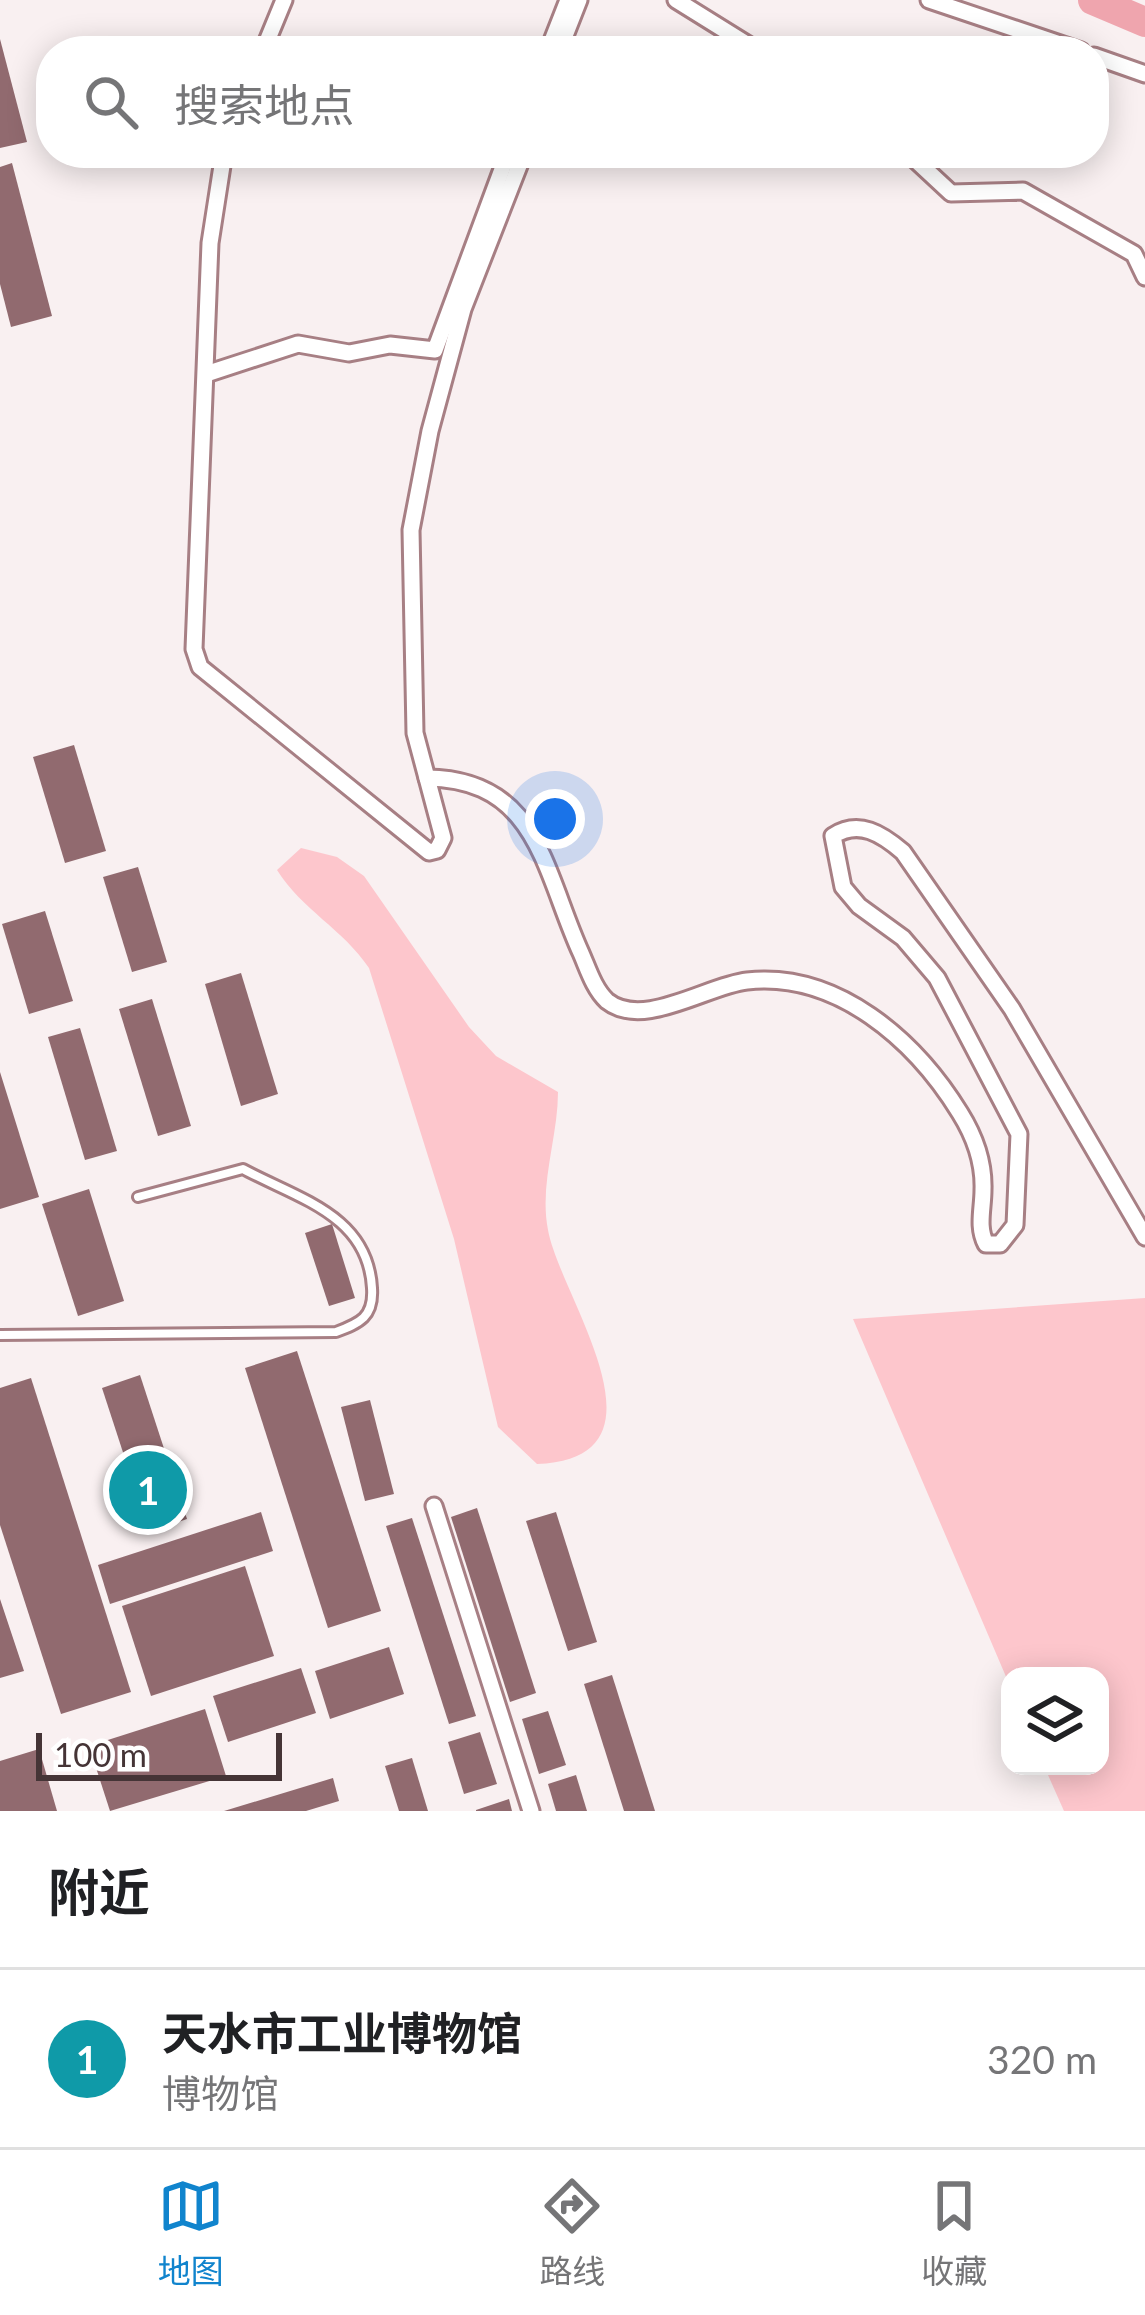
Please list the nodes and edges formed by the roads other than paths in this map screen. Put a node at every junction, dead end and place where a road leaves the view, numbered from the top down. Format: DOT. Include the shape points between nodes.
graph roads {
  1 [pos="284,0"];
  2 [pos="568,0"];
  3 [pos="578,0"];
  4 [pos="676,0"];
  5 [pos="929,0"];
  6 [pos="269,36"];
  7 [pos="554,36"];
  8 [pos="565,36"];
  9 [pos="734,36"];
  10 [pos="1037,36"];
  11 [pos="1109,61"];
  12 [pos="1145,74"];
  13 [pos="222,168"];
  14 [pos="502,168"];
  15 [pos="518,168"];
  16 [pos="924,168"];
  17 [pos="1145,278"];
  18 [pos="206,374"];
  19 [pos="427,778"];
  20 [pos="138,1197"];
  21 [pos="1145,1237"];
  22 [pos="0,1335"];
  23 [pos="434,1506"];
  24 [pos="531,1811"];
  1 -- 6 [label="street"];
  2 -- 7 [label="street"];
  3 -- 8 [label="street"];
  4 -- 9 [label="street"];
  5 -- 10 [label="street"];
  11 -- 12 [label="street"];
  13 -- 18 [label="street" via="210,242"];
  14 -- 18 [label="street" via="435,350 390,345 349,353 298,344"];
  15 -- 19 [label="street" via="463,309 411,530 415,733"];
  16 -- 17 [label="street" via="951,194 1023,191 1134,254"];
  18 -- 19 [label="street" via="194,649 200,668 429,852 443,838"];
  19 -- 21 [label="street" via="476,784 523,820 597,988 615,1005 640,1011 745,981 784,980 809,982 872,1016 962,1116 983,1168 980,1233 986,1244 1000,1244 1016,1225 1018,1133 937,978 903,938 850,897 835,862 833,836 844,829 883,834 1012,1009"];
  20 -- 22 [label="lane" via="243,1169 358,1235 371,1308 362,1322 336,1332"];
  23 -- 24 [label="street"];
}
